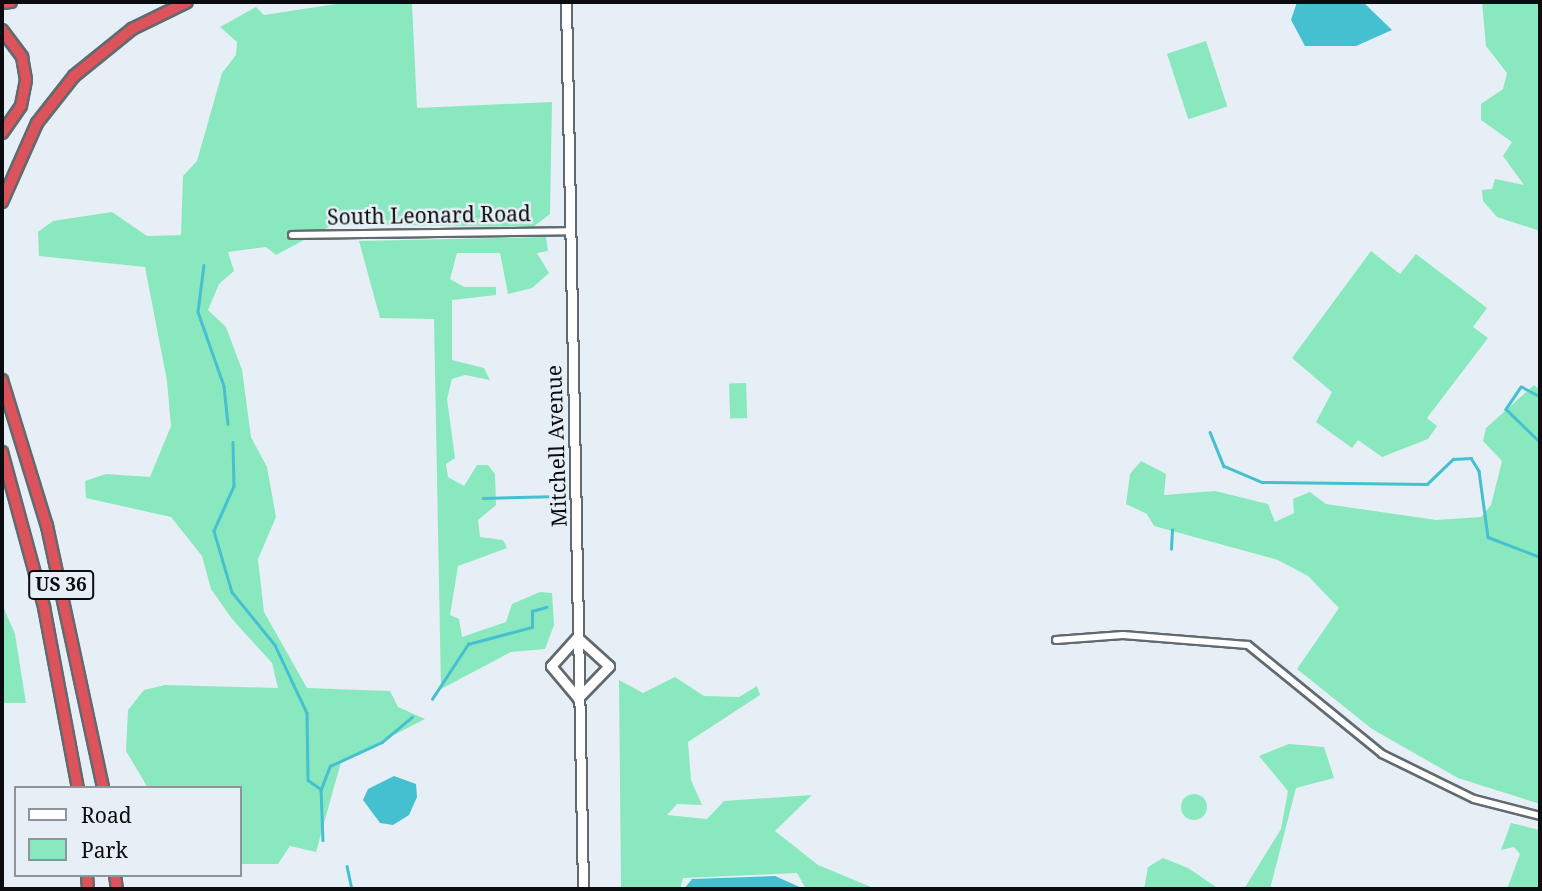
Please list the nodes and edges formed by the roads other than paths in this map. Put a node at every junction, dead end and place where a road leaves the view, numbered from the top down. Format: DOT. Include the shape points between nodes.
graph roads {
  1 [pos="11,2"];
  2 [pos="187,2"];
  3 [pos="566,2"];
  4 [pos="2,3"];
  5 [pos="2,30"];
  6 [pos="2,133"];
  7 [pos="2,202"];
  8 [pos="566,231"];
  9 [pos="292,234"];
  10 [pos="2,374"];
  11 [pos="3,383"];
  12 [pos="2,452"];
  13 [pos="577,637"];
  14 [pos="1056,639"];
  15 [pos="578,698"];
  16 [pos="78,786"];
  17 [pos="103,786"];
  18 [pos="1540,816"];
  19 [pos="583,889"];
  1 -- 4 [label="highway"];
  2 -- 7 [label="highway" via="132,29 74,76 37,124"];
  3 -- 8 [label="street, Mitchell Avenue"];
  5 -- 6 [label="highway" via="22,57 26,80 16,116"];
  8 -- 9 [label="street, South Leonard Road"];
  8 -- 13 [label="street, Mitchell Avenue"];
  10 -- 11 [label="highway"];
  11 -- 17 [label="highway, US 36" via="47,526"];
  12 -- 16 [label="highway, US 36" via="44,607"];
  13 -- 15 [label="street, Mitchell Avenue"];
  13 -- 15 [label="street" via="551,666"];
  13 -- 15 [label="street" via="609,666"];
  14 -- 18 [label="street" via="1123,635 1248,645 1382,754 1474,799"];
  15 -- 19 [label="street, Mitchell Avenue"];
}
